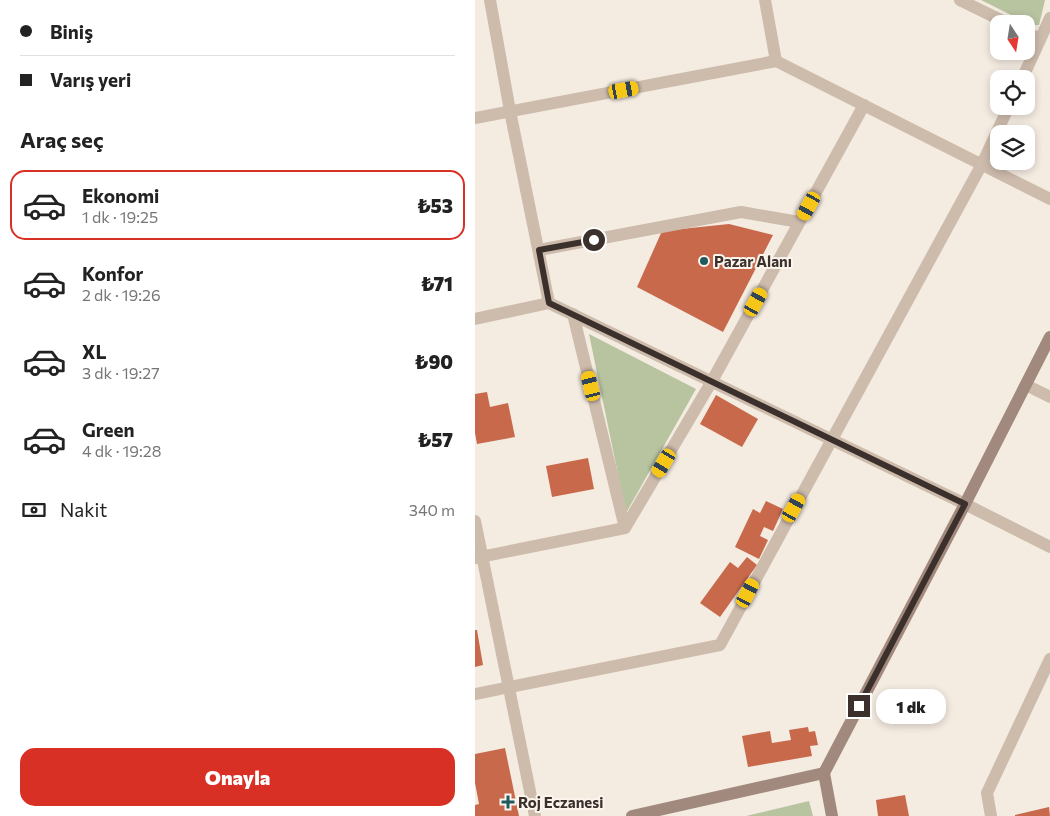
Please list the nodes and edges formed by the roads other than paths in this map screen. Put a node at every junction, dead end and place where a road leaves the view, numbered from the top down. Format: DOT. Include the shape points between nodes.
graph roads {
  1 [pos="490,0"];
  2 [pos="765,0"];
  3 [pos="960,0"];
  4 [pos="991,15"];
  5 [pos="1050,18"];
  6 [pos="1035,36"];
  7 [pos="1040,39"];
  8 [pos="776,61"];
  9 [pos="1026,70"];
  10 [pos="864,105"];
  11 [pos="510,111"];
  12 [pos="1005,115"];
  13 [pos="475,118"];
  14 [pos="982,164"];
  15 [pos="1050,199"];
  16 [pos="799,222"];
  17 [pos="539,250"];
  18 [pos="549,303"];
  19 [pos="573,314"];
  20 [pos="475,319"];
  21 [pos="1050,337"];
  22 [pos="712,381"];
  23 [pos="1026,385"];
  24 [pos="1050,397"];
  25 [pos="831,439"];
  26 [pos="965,504"];
  27 [pos="475,521"];
  28 [pos="625,528"];
  29 [pos="1050,547"];
  30 [pos="479,557"];
  31 [pos="1050,659"];
  32 [pos="508,686"];
  33 [pos="475,694"];
  34 [pos="824,773"];
  35 [pos="535,816"];
  36 [pos="632,816"];
  37 [pos="832,816"];
  38 [pos="991,816"];
  1 -- 11 [label="street"];
  2 -- 8 [label="street"];
  3 -- 4 [label="street"];
  5 -- 7 [label="street"];
  6 -- 7 [label="street"];
  7 -- 9 [label="street"];
  8 -- 10 [label="street"];
  8 -- 11 [label="street"];
  10 -- 14 [label="street"];
  10 -- 16 [label="street"];
  11 -- 13 [label="street"];
  11 -- 17 [label="street"];
  12 -- 14 [label="street"];
  14 -- 15 [label="street"];
  14 -- 25 [label="street"];
  16 -- 17 [label="street" via="741,212"];
  16 -- 22 [label="street"];
  17 -- 18 [label="street"];
  18 -- 19 [label="street"];
  18 -- 20 [label="street"];
  19 -- 22 [label="street"];
  19 -- 28 [label="street"];
  21 -- 23 [label="street"];
  22 -- 25 [label="street"];
  22 -- 28 [label="street"];
  23 -- 24 [label="street"];
  23 -- 26 [label="street"];
  25 -- 26 [label="street"];
  25 -- 32 [label="street" via="720,645"];
  26 -- 29 [label="street"];
  26 -- 34 [label="street"];
  27 -- 30 [label="street"];
  28 -- 30 [label="street"];
  30 -- 32 [label="street"];
  31 -- 38 [label="street" via="987,794"];
  32 -- 33 [label="street"];
  32 -- 35 [label="street"];
  34 -- 36 [label="street"];
  34 -- 37 [label="street"];
}
